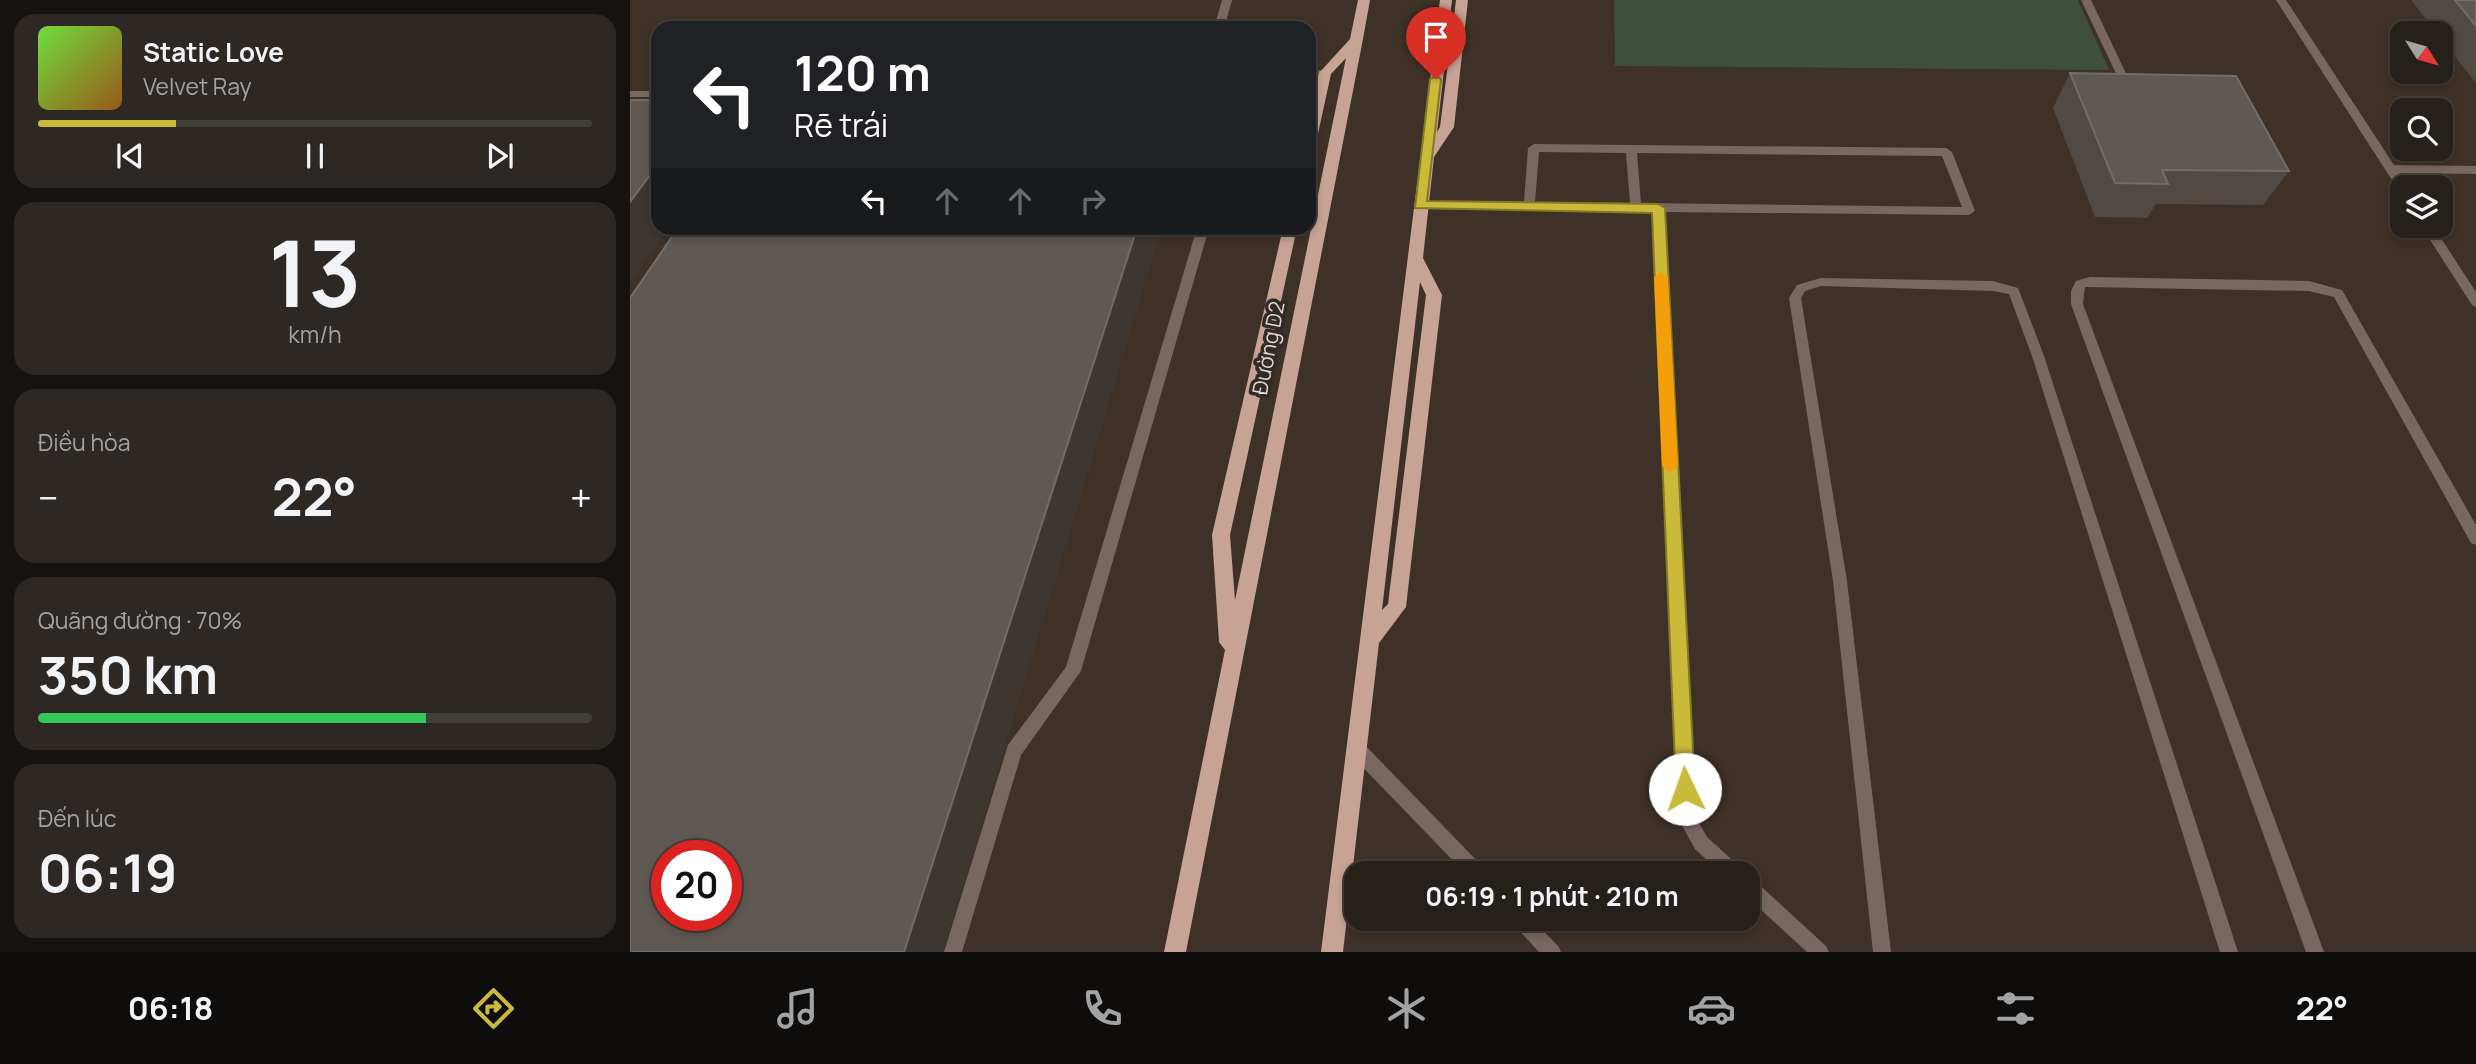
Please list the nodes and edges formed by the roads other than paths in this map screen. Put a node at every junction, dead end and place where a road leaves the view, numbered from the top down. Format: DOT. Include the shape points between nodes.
graph roads {
  1 [pos="1227,0"];
  2 [pos="1364,0"];
  3 [pos="1446,0"];
  4 [pos="1462,0"];
  5 [pos="2086,0"];
  6 [pos="2281,0"];
  7 [pos="1221,21"];
  8 [pos="1357,39"];
  9 [pos="1316,73"];
  10 [pos="1325,73"];
  11 [pos="2127,86"];
  12 [pos="630,93"];
  13 [pos="651,94"];
  14 [pos="1316,112"];
  15 [pos="1632,149"];
  16 [pos="1426,158"];
  17 [pos="2391,169"];
  18 [pos="2476,170"];
  19 [pos="2395,175"];
  20 [pos="1420,205"];
  21 [pos="1530,207"];
  22 [pos="1636,208"];
  23 [pos="1658,208"];
  24 [pos="1201,235"];
  25 [pos="1288,235"];
  26 [pos="2435,238"];
  27 [pos="1414,256"];
  28 [pos="2476,302"];
  29 [pos="2476,539"];
  30 [pos="1367,642"];
  31 [pos="1231,666"];
  32 [pos="1356,748"];
  33 [pos="1464,861"];
  34 [pos="1721,861"];
  35 [pos="1760,897"];
  36 [pos="1532,931"];
  37 [pos="953,952"];
  38 [pos="1175,952"];
  39 [pos="1332,952"];
  40 [pos="1552,952"];
  41 [pos="1820,952"];
  42 [pos="1882,952"];
  43 [pos="2229,952"];
  44 [pos="2315,952"];
  1 -- 7 [label="street"];
  2 -- 8 [label="main road, Đường D2"];
  3 -- 16 [label="main road"];
  4 -- 16 [label="main road" via="1447,127"];
  5 -- 11 [label="street"];
  6 -- 17 [label="street"];
  8 -- 10 [label="main road"];
  8 -- 31 [label="main road, Đường D2"];
  9 -- 10 [label="street"];
  10 -- 14 [label="main road"];
  12 -- 13 [label="street"];
  15 -- 21 [label="street" via="1534,148"];
  15 -- 22 [label="street"];
  15 -- 23 [label="street" via="1946,152 1969,211"];
  16 -- 20 [label="main road"];
  17 -- 18 [label="street"];
  17 -- 19 [label="street"];
  20 -- 21 [label="street"];
  20 -- 27 [label="main road"];
  21 -- 22 [label="street"];
  22 -- 23 [label="street"];
  23 -- 34 [label="street" via="1686,816 1701,843"];
  24 -- 37 [label="street" via="1073,671 1014,751"];
  25 -- 31 [label="main road, Đường D2" via="1221,535"];
  26 -- 28 [label="street"];
  27 -- 30 [label="main road"];
  27 -- 30 [label="main road" via="1434,295 1410,506 1397,607"];
  29 -- 44 [label="street" via="2338,293 2309,286 2080,284 2077,304"];
  30 -- 32 [label="main road"];
  31 -- 38 [label="main road, Đường D2"];
  32 -- 33 [label="street"];
  32 -- 39 [label="main road"];
  35 -- 41 [label="street"];
  36 -- 40 [label="street"];
  42 -- 43 [label="street" via="1840,581 1795,298 1801,288 1821,282 1993,286 2014,291"];
}
